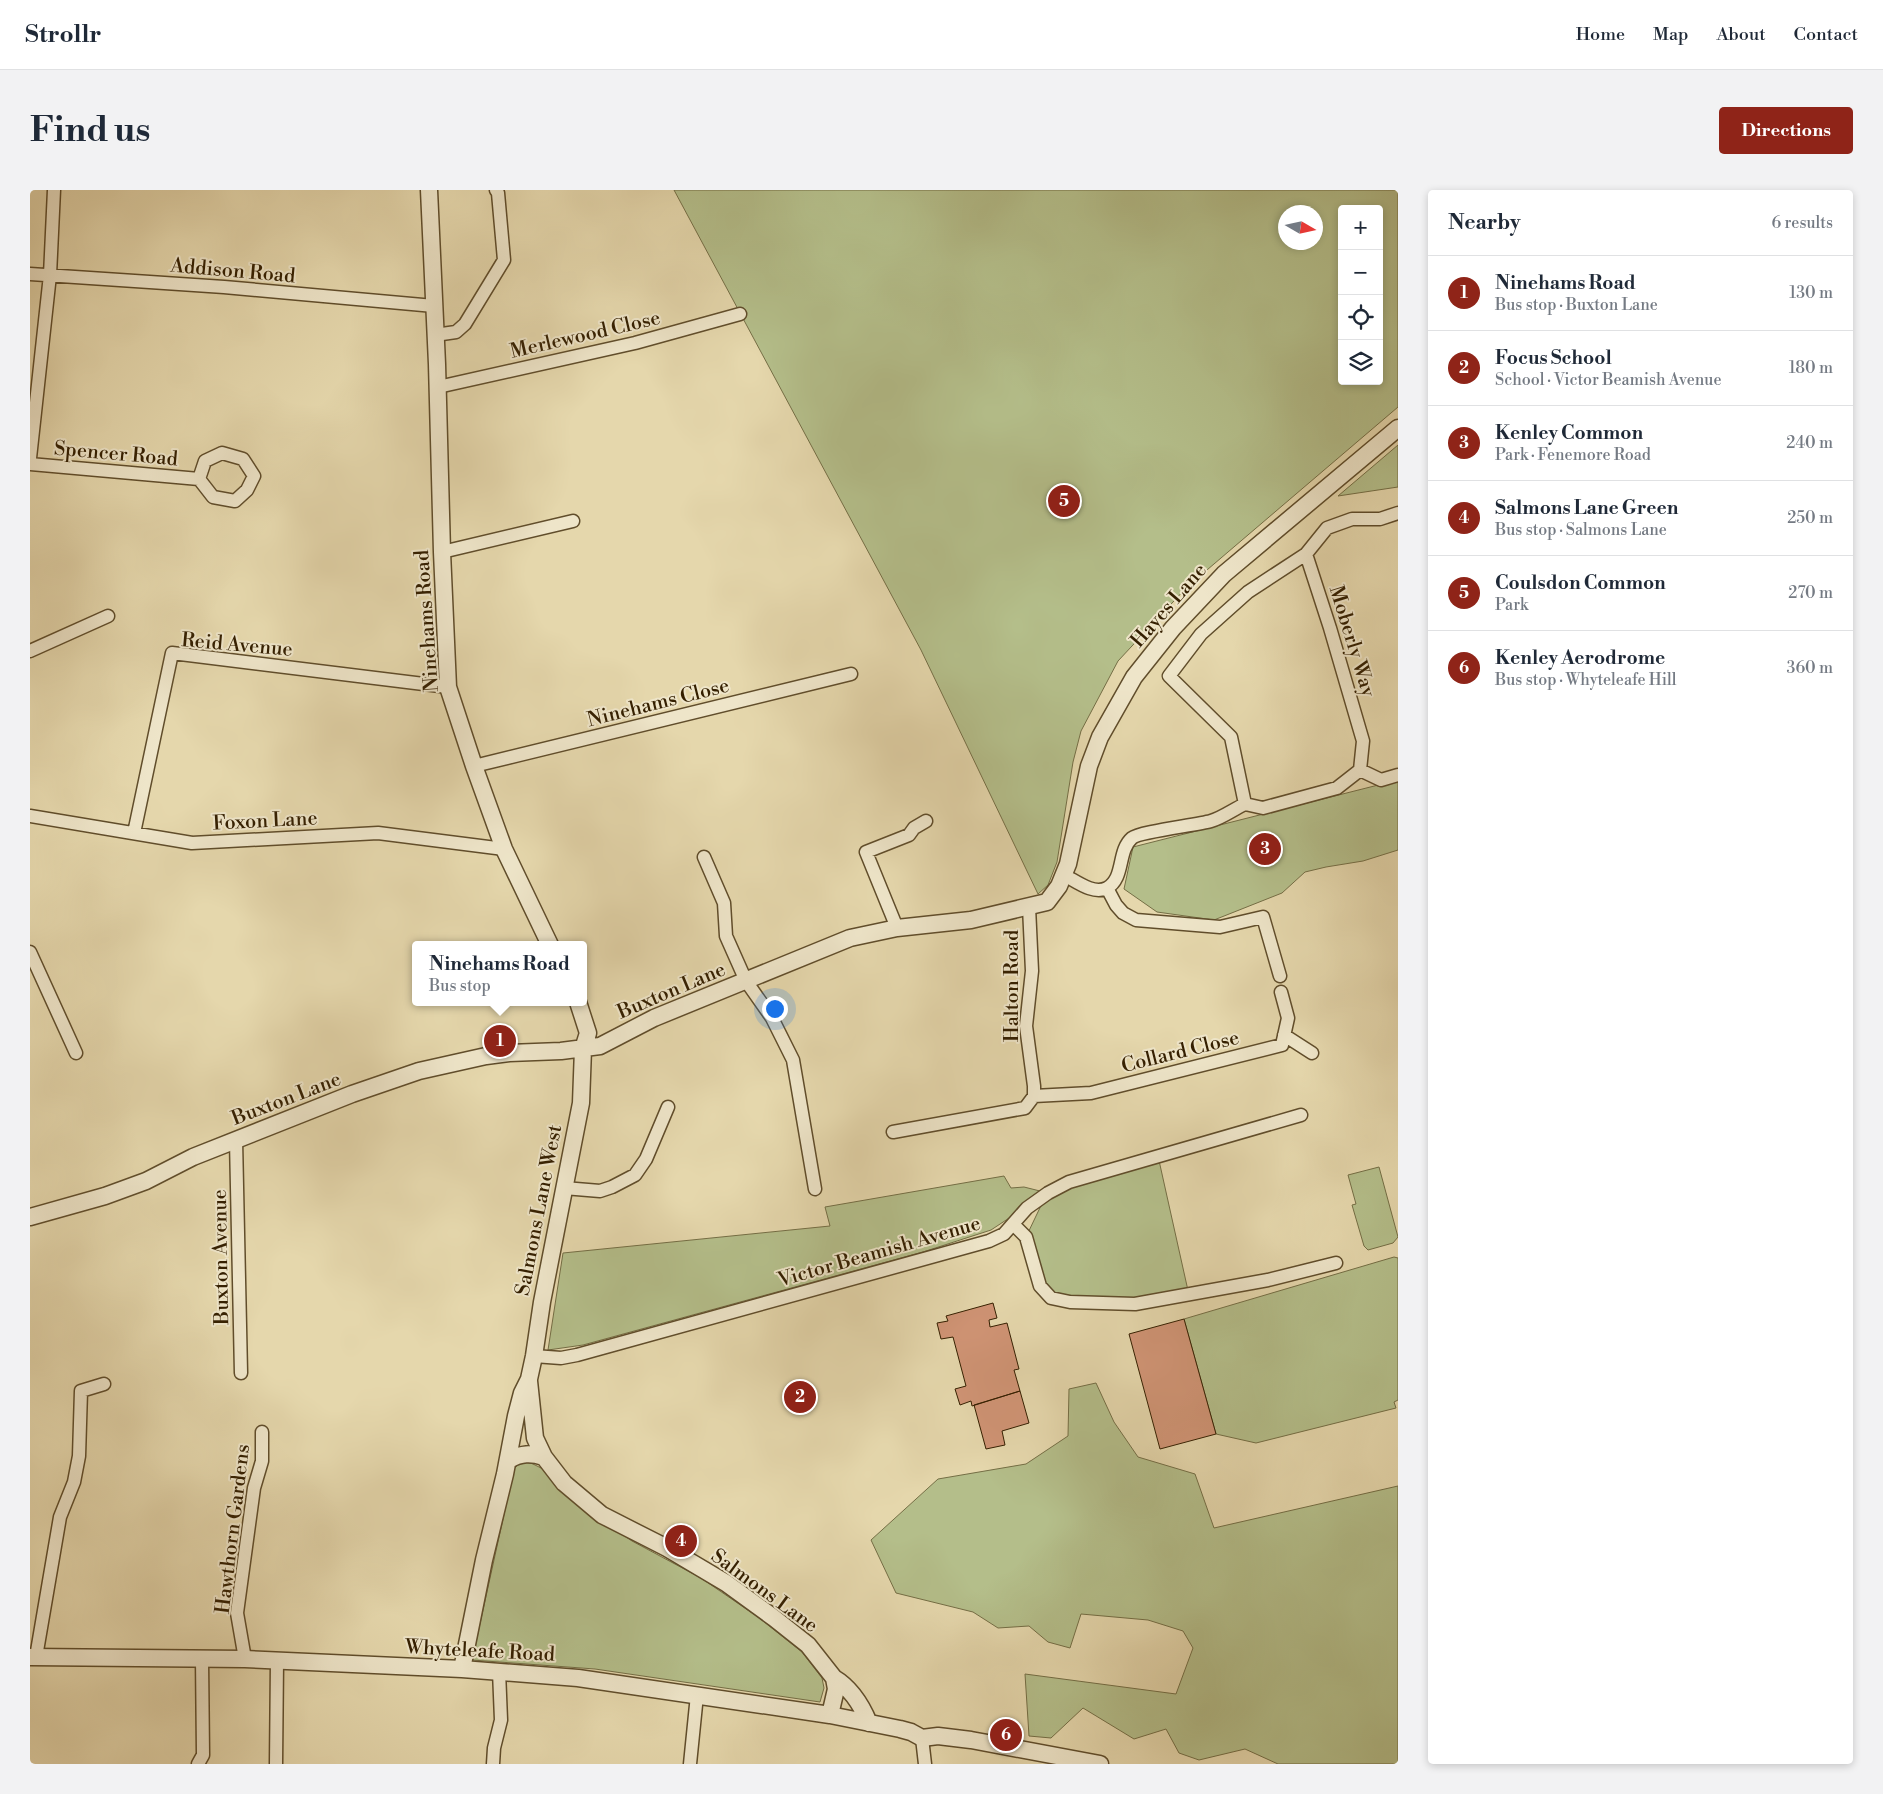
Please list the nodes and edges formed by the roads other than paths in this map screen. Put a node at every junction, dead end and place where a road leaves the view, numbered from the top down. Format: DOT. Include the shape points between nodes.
graph roads {
  1 [pos="54,190"];
  2 [pos="429,190"];
  3 [pos="496,190"];
  4 [pos="30,274"];
  5 [pos="50,276"];
  6 [pos="434,306"];
  7 [pos="740,314"];
  8 [pos="436,335"];
  9 [pos="438,388"];
  10 [pos="1398,428"];
  11 [pos="30,458"];
  12 [pos="30,464"];
  13 [pos="199,479"];
  14 [pos="1398,513"];
  15 [pos="573,521"];
  16 [pos="442,552"];
  17 [pos="1306,554"];
  18 [pos="108,616"];
  19 [pos="30,651"];
  20 [pos="851,674"];
  21 [pos="448,687"];
  22 [pos="474,766"];
  23 [pos="1360,770"];
  24 [pos="1398,775"];
  25 [pos="1245,804"];
  26 [pos="30,816"];
  27 [pos="926,821"];
  28 [pos="134,834"];
  29 [pos="504,849"];
  30 [pos="704,857"];
  31 [pos="1064,875"];
  32 [pos="1107,888"];
  33 [pos="1029,907"];
  34 [pos="897,928"];
  35 [pos="548,941"];
  36 [pos="30,952"];
  37 [pos="1280,976"];
  38 [pos="746,981"];
  39 [pos="1281,992"];
  40 [pos="579,1006"];
  41 [pos="1284,1034"];
  42 [pos="583,1049"];
  43 [pos="76,1053"];
  44 [pos="1312,1053"];
  45 [pos="1034,1096"];
  46 [pos="668,1107"];
  47 [pos="1301,1115"];
  48 [pos="893,1132"];
  49 [pos="236,1140"];
  50 [pos="564,1188"];
  51 [pos="815,1189"];
  52 [pos="30,1217"];
  53 [pos="1013,1224"];
  54 [pos="1336,1263"];
  55 [pos="534,1356"];
  56 [pos="242,1373"];
  57 [pos="529,1379"];
  58 [pos="104,1384"];
  59 [pos="262,1432"];
  60 [pos="544,1457"];
  61 [pos="508,1460"];
  62 [pos="33,1657"];
  63 [pos="202,1659"];
  64 [pos="245,1659"];
  65 [pos="277,1661"];
  66 [pos="462,1669"];
  67 [pos="498,1671"];
  68 [pos="834,1678"];
  69 [pos="697,1695"];
  70 [pos="830,1716"];
  71 [pos="869,1723"];
  72 [pos="922,1738"];
  73 [pos="198,1764"];
  74 [pos="276,1764"];
  75 [pos="493,1764"];
  76 [pos="690,1764"];
  77 [pos="926,1764"];
  78 [pos="1100,1764"];
  1 -- 5 [label="street"];
  2 -- 6 [label="street, Ninehams Road"];
  3 -- 8 [label="street" via="504,260 465,324 456,332"];
  4 -- 5 [label="street, Addison Road"];
  5 -- 6 [label="street, Addison Road" via="224,287"];
  5 -- 11 [label="street"];
  6 -- 8 [label="street, Ninehams Road"];
  7 -- 9 [label="street, Merlewood Close" via="635,343"];
  8 -- 9 [label="street, Ninehams Road"];
  9 -- 16 [label="street, Ninehams Road"];
  10 -- 31 [label="street, Hayes Lane" via="1224,574 1172,628 1134,677 1100,737 1089,766"];
  12 -- 13 [label="street, Spencer Road"];
  13 -- 13 [label="street, Spencer Road" via="205,460 222,453 243,459 254,476 247,490 235,501 212,497"];
  14 -- 17 [label="street" via="1380,520 1352,519 1327,528"];
  15 -- 16 [label="street"];
  16 -- 21 [label="street, Ninehams Road"];
  17 -- 23 [label="street, Moberly Way" via="1363,741"];
  17 -- 25 [label="street" via="1248,592 1201,634 1168,676 1232,737"];
  18 -- 19 [label="street"];
  20 -- 22 [label="street, Ninehams Close"];
  21 -- 22 [label="street, Ninehams Road"];
  21 -- 28 [label="street, Reid Avenue" via="172,653"];
  22 -- 29 [label="street, Ninehams Road"];
  23 -- 24 [label="street" via="1381,780"];
  23 -- 25 [label="street" via="1337,788 1263,808"];
  25 -- 32 [label="street" via="1213,821 1133,837 1124,847 1118,873"];
  26 -- 28 [label="street, Foxon Lane"];
  27 -- 34 [label="street" via="909,835 866,852"];
  28 -- 29 [label="street, Foxon Lane" via="192,843 378,833"];
  29 -- 35 [label="street, Ninehams Road"];
  30 -- 38 [label="street" via="724,903 726,936"];
  31 -- 32 [label="street" via="1095,890"];
  31 -- 33 [label="street, Buxton Lane" via="1046,902"];
  32 -- 37 [label="street" via="1123,914 1136,920 1220,927 1263,917"];
  33 -- 34 [label="street, Buxton Lane" via="971,920"];
  33 -- 45 [label="street, Halton Road" via="1032,971 1026,1026"];
  34 -- 38 [label="street, Buxton Lane" via="850,938"];
  36 -- 43 [label="street"];
  38 -- 42 [label="street, Buxton Lane" via="654,1018 600,1046"];
  38 -- 51 [label="street" via="772,1018 793,1060"];
  39 -- 41 [label="street" via="1288,1018"];
  40 -- 42 [label="street" via="588,1034"];
  41 -- 44 [label="street"];
  41 -- 45 [label="street, Collard Close" via="1282,1045 1091,1092"];
  42 -- 49 [label="street, Buxton Lane" via="486,1056 419,1071"];
  42 -- 50 [label="street, Salmons Lane West" via="581,1103"];
  45 -- 48 [label="street" via="1025,1108"];
  46 -- 50 [label="street" via="646,1159 635,1174 600,1191"];
  47 -- 53 [label="street, Victor Beamish Avenue" via="1069,1182 1027,1208"];
  49 -- 52 [label="street, Buxton Lane" via="146,1181"];
  49 -- 56 [label="street, Buxton Avenue"];
  50 -- 55 [label="street, Salmons Lane West"];
  53 -- 54 [label="street" via="1026,1237 1040,1286 1051,1298 1070,1302 1135,1304 1268,1280"];
  53 -- 55 [label="street, Victor Beamish Avenue" via="1004,1234 989,1241 924,1260 577,1355 561,1358"];
  55 -- 57 [label="street, Salmons Lane West"];
  57 -- 60 [label="street, Salmons Lane West" via="535,1438"];
  57 -- 61 [label="street, Salmons Lane West" via="522,1394"];
  58 -- 62 [label="street" via="81,1390 79,1456 74,1482 60,1517"];
  59 -- 64 [label="street, Hawthorn Gardens" via="262,1461 254,1488 237,1614"];
  60 -- 61 [label="street" via="517,1455"];
  60 -- 68 [label="street, Salmons Lane" via="564,1483 602,1515 726,1583 774,1618 808,1645"];
  61 -- 66 [label="street, Salmons Lane West"];
  62 -- 63 [label="street, Whyteleafe Road"];
  63 -- 64 [label="street, Whyteleafe Road"];
  63 -- 73 [label="street" via="203,1755"];
  64 -- 65 [label="street, Whyteleafe Road"];
  65 -- 66 [label="street, Whyteleafe Road"];
  65 -- 74 [label="street"];
  66 -- 67 [label="street, Whyteleafe Road"];
  67 -- 69 [label="street, Whyteleafe Road" via="578,1678"];
  67 -- 75 [label="street" via="500,1720"];
  68 -- 70 [label="street" via="836,1689"];
  68 -- 71 [label="street, Salmons Lane" via="846,1685"];
  69 -- 70 [label="street, Whyteleafe Road"];
  69 -- 76 [label="street"];
  70 -- 71 [label="street, Whyteleafe Road"];
  71 -- 72 [label="street, Whyteleafe Road" via="912,1732"];
  72 -- 77 [label="street"];
  72 -- 78 [label="street" via="938,1736 971,1740"];
}
